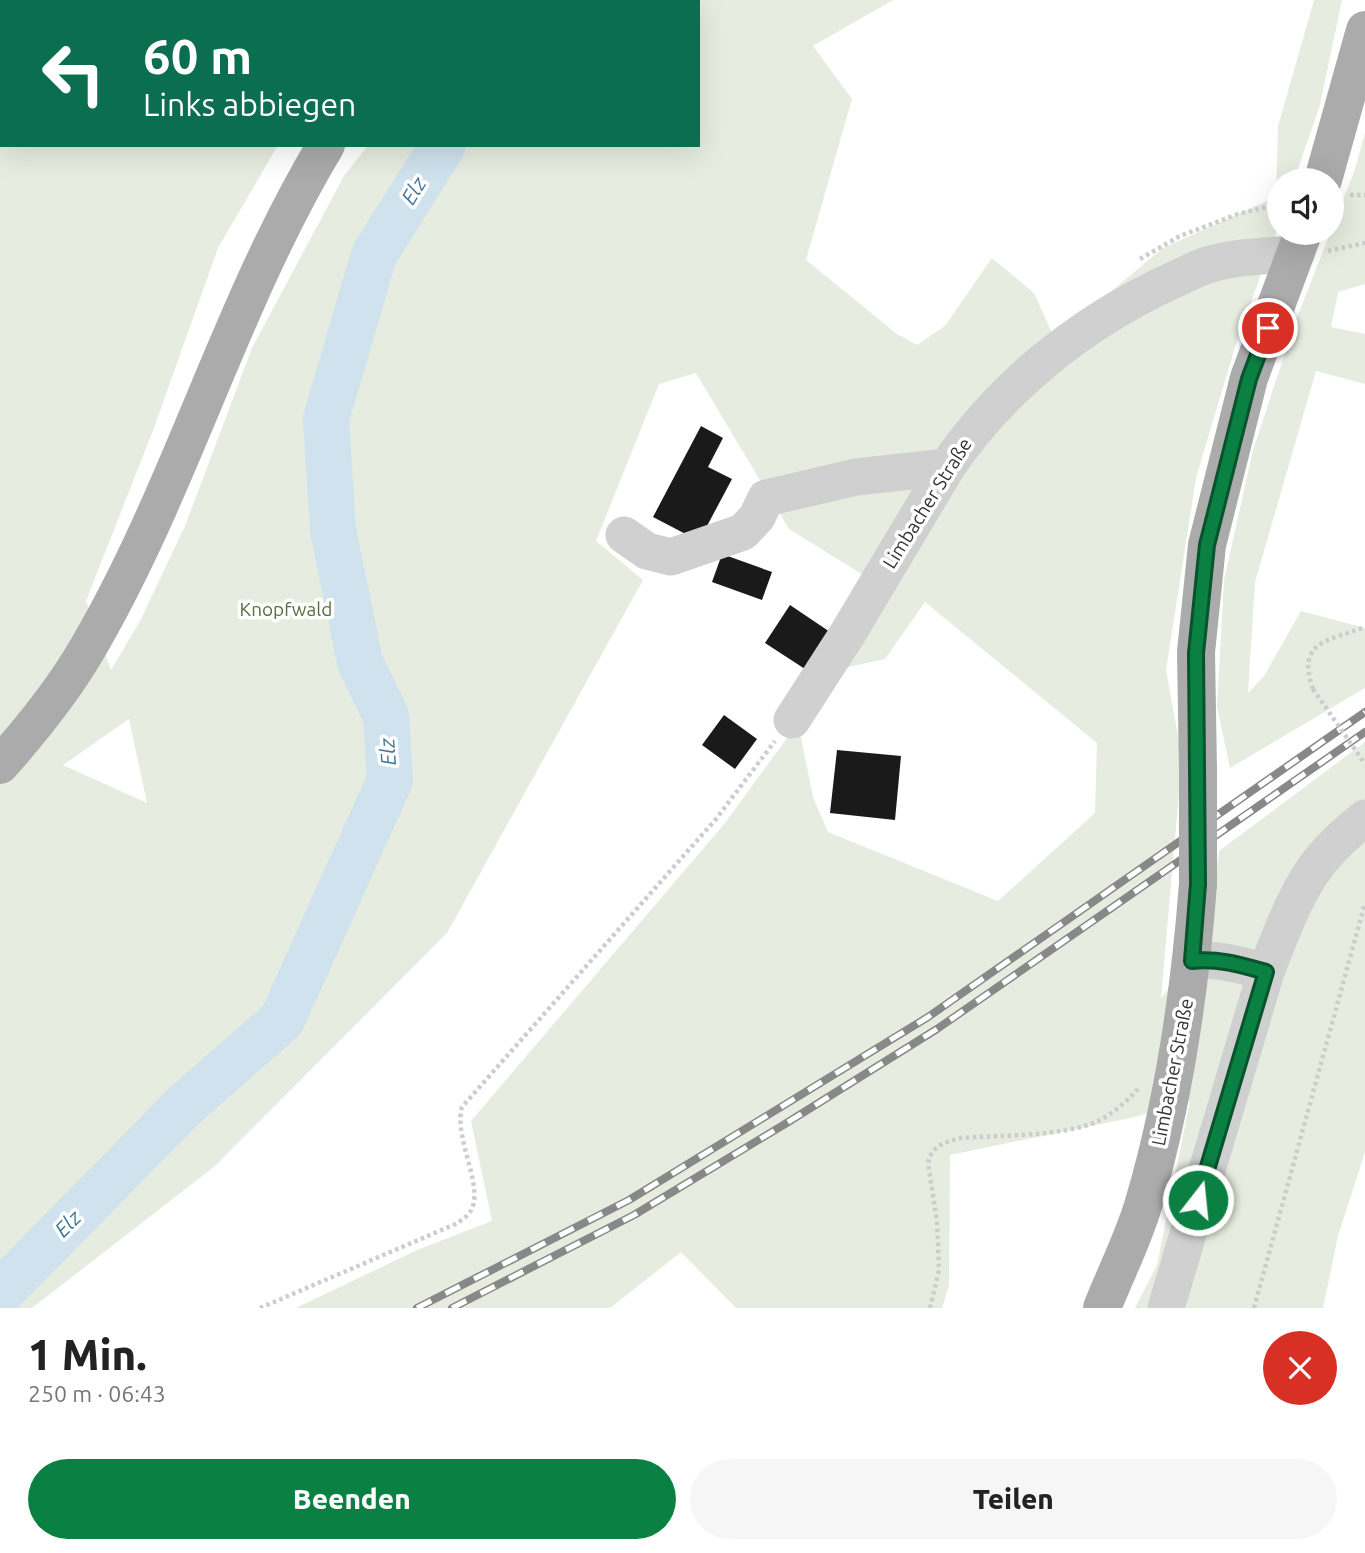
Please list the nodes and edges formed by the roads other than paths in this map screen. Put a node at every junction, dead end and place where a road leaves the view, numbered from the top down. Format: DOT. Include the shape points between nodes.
graph roads {
  1 [pos="1365,30"];
  2 [pos="325,147"];
  3 [pos="1326,168"];
  4 [pos="1292,245"];
  5 [pos="1299,245"];
  6 [pos="947,467"];
  7 [pos="624,535"];
  8 [pos="792,720"];
  9 [pos="0,765"];
  10 [pos="1365,818"];
  11 [pos="1192,961"];
  12 [pos="1266,972"];
  13 [pos="1102,1308"];
  14 [pos="1167,1308"];
  1 -- 3 [label="main road"];
  2 -- 9 [label="main road" via="242,308 138,555 85,653"];
  4 -- 6 [label="lane, Limbacher Straße" via="1209,264 1140,296 1062,345 995,404"];
  5 -- 11 [label="main road, Limbacher Straße, bridge" via="1249,379 1207,545 1196,653 1198,884"];
  6 -- 7 [label="lane" via="856,477 766,498 743,532 671,558 647,551"];
  6 -- 8 [label="lane, Limbacher Straße"];
  10 -- 12 [label="lane" via="1311,874"];
  11 -- 12 [label="lane" via="1230,962"];
  11 -- 13 [label="main road, Limbacher Straße" via="1172,1089 1145,1201"];
  12 -- 14 [label="lane"];
}
